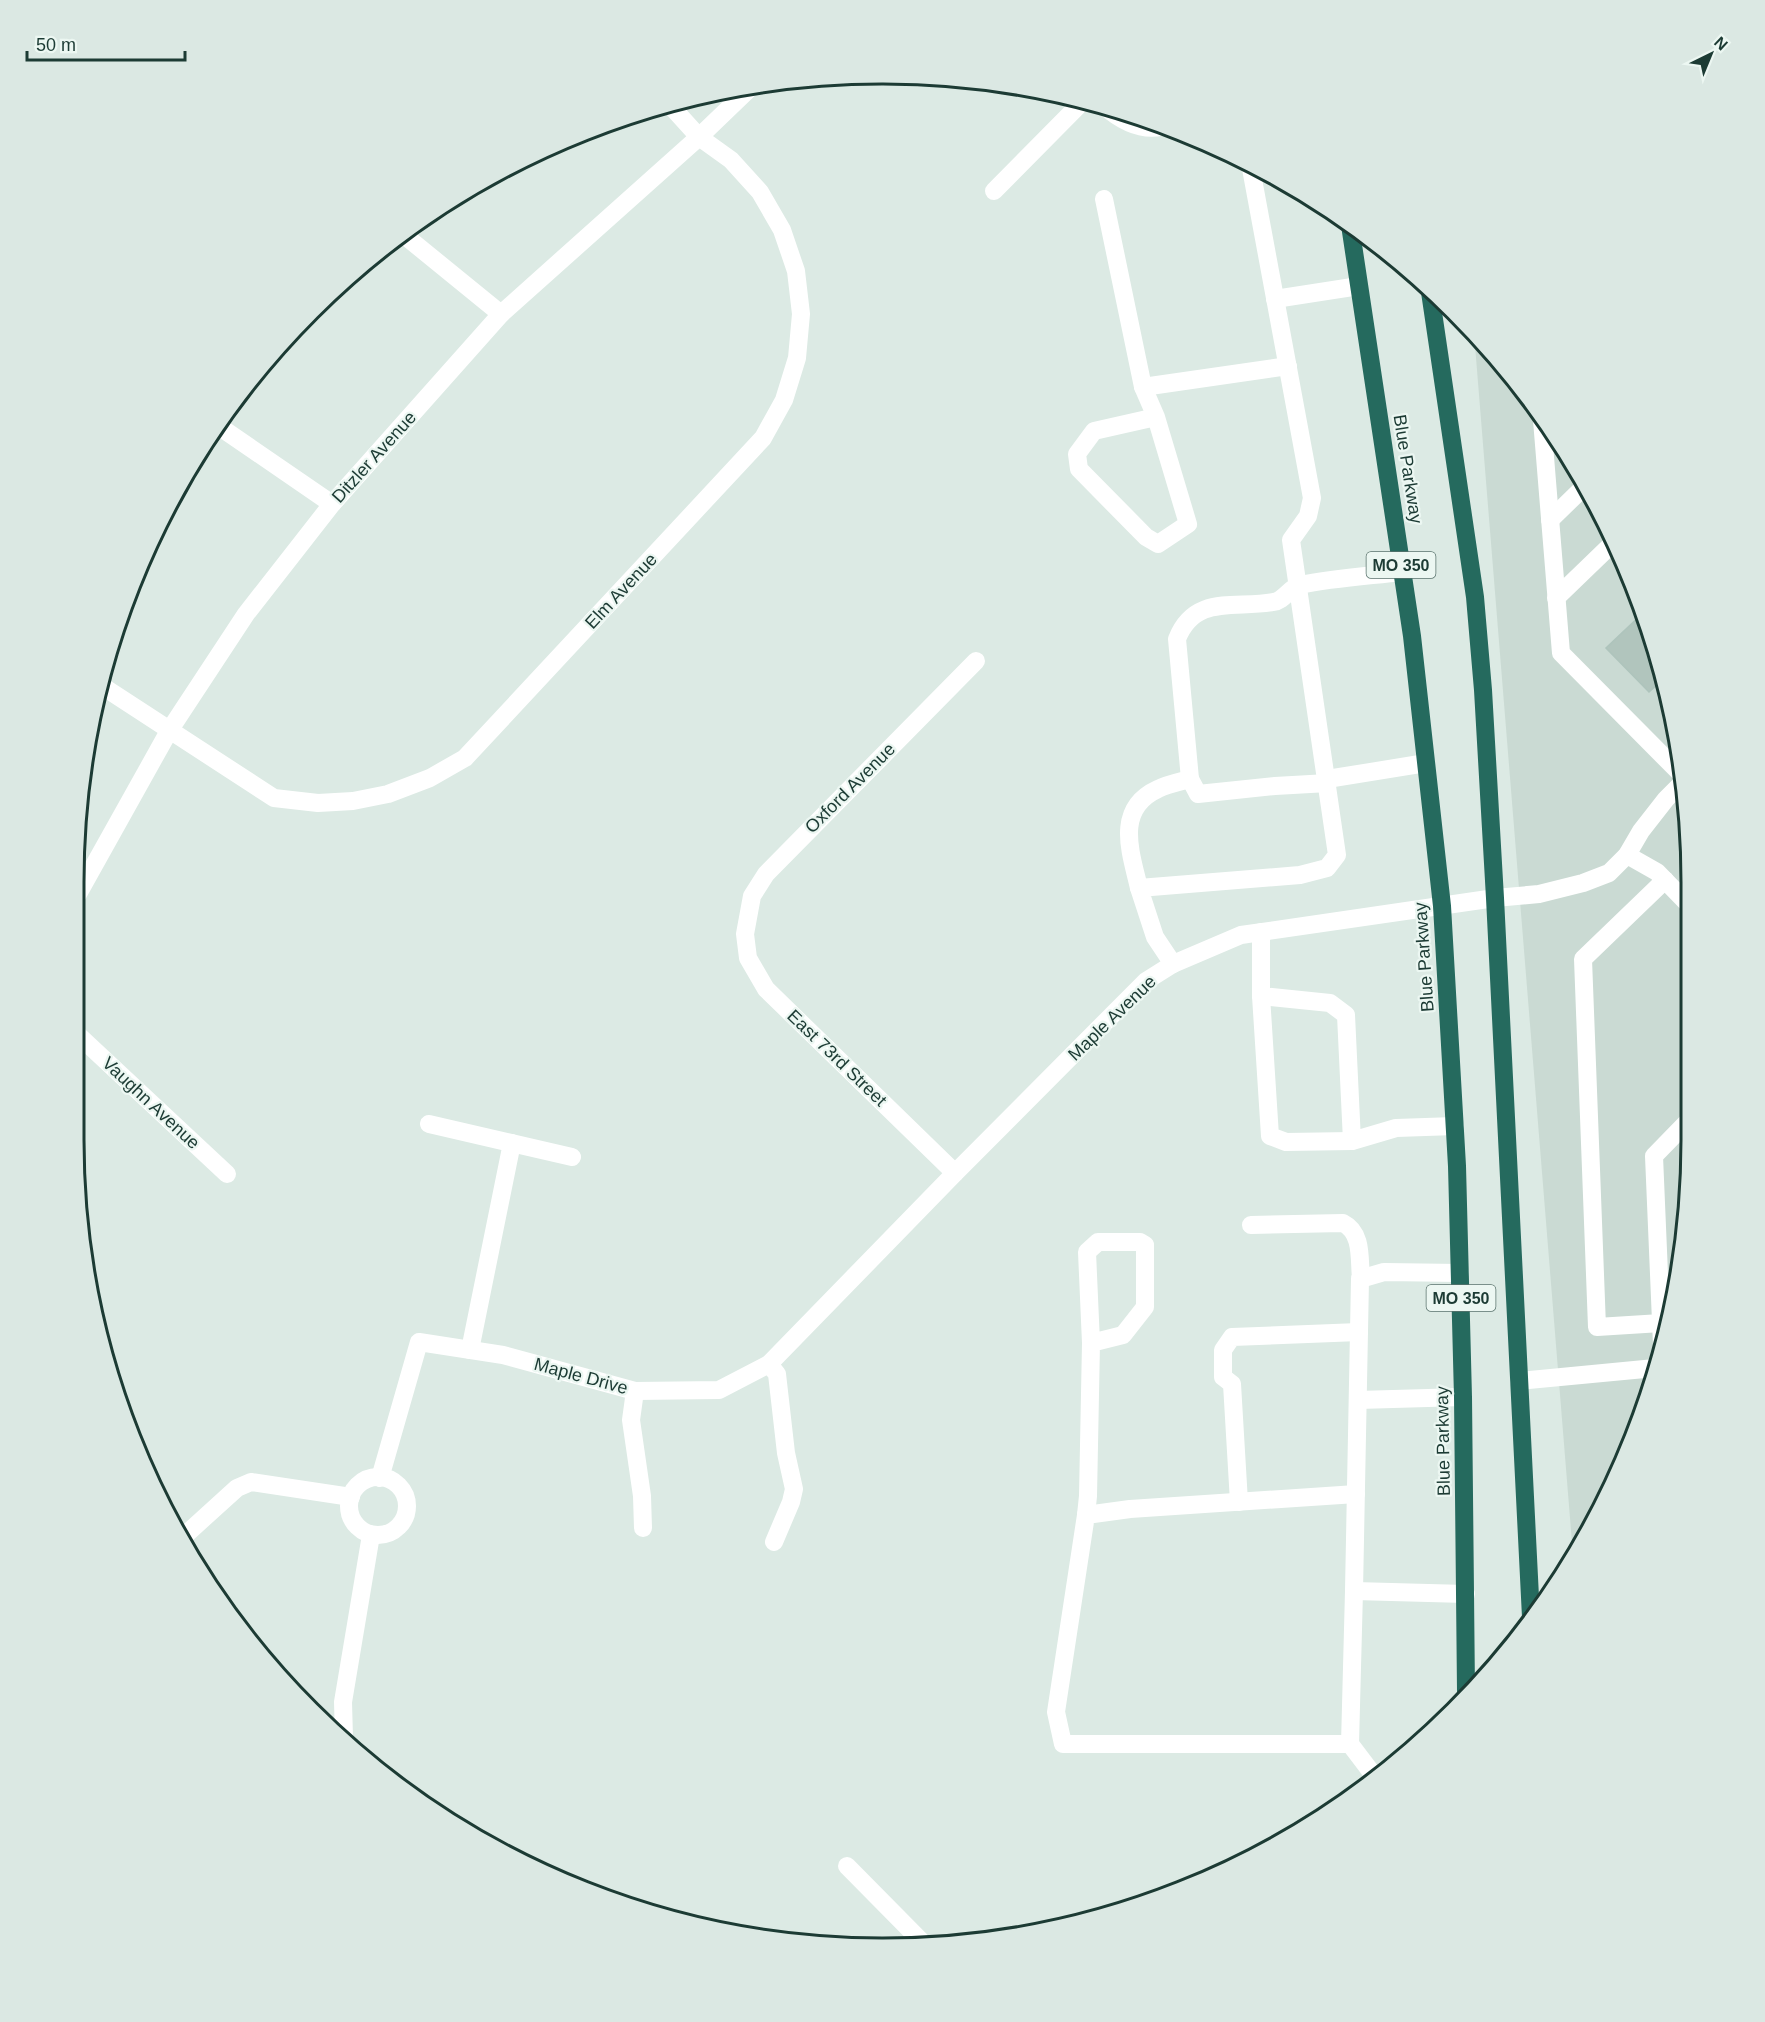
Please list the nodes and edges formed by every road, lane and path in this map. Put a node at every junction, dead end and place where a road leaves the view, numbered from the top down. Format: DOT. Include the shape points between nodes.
graph roads {
  1 [pos="741,97"];
  2 [pos="1076,108"];
  3 [pos="676,111"];
  4 [pos="699,137"];
  5 [pos="1252,175"];
  6 [pos="993,191"];
  7 [pos="1104,199"];
  8 [pos="1352,237"];
  9 [pos="410,240"];
  10 [pos="1359,285"];
  11 [pos="1275,299"];
  12 [pos="1432,304"];
  13 [pos="1443,314"];
  14 [pos="501,315"];
  15 [pos="1438,344"];
  16 [pos="1288,366"];
  17 [pos="1143,387"];
  18 [pos="1156,417"];
  19 [pos="225,430"];
  20 [pos="1543,435"];
  21 [pos="1579,492"];
  22 [pos="332,504"];
  23 [pos="1550,520"];
  24 [pos="1607,548"];
  25 [pos="1402,572"];
  26 [pos="1297,586"];
  27 [pos="1557,598"];
  28 [pos="976,661"];
  29 [pos="108,690"];
  30 [pos="169,731"];
  31 [pos="1426,763"];
  32 [pos="1672,765"];
  33 [pos="1190,779"];
  34 [pos="1328,781"];
  35 [pos="1675,790"];
  36 [pos="1627,855"];
  37 [pos="1665,880"];
  38 [pos="84,883"];
  39 [pos="1139,888"];
  40 [pos="1681,897"];
  41 [pos="1495,898"];
  42 [pos="1442,906"];
  43 [pos="745,927"];
  44 [pos="1261,932"];
  45 [pos="1173,964"];
  46 [pos="1261,996"];
  47 [pos="84,1040"];
  48 [pos="429,1124"];
  49 [pos="1455,1126"];
  50 [pos="1681,1128"];
  51 [pos="1352,1141"];
  52 [pos="512,1143"];
  53 [pos="572,1156"];
  54 [pos="955,1173"];
  55 [pos="227,1174"];
  56 [pos="1251,1225"];
  57 [pos="1460,1274"];
  58 [pos="1361,1279"];
  59 [pos="846,1285"];
  60 [pos="1661,1317"];
  61 [pos="1659,1323"];
  62 [pos="1359,1332"];
  63 [pos="1091,1343"];
  64 [pos="470,1350"];
  65 [pos="769,1364"];
  66 [pos="1646,1373"];
  67 [pos="1519,1381"];
  68 [pos="635,1391"];
  69 [pos="1463,1397"];
  70 [pos="1358,1400"];
  71 [pos="380,1478"];
  72 [pos="1356,1494"];
  73 [pos="351,1497"];
  74 [pos="1239,1502"];
  75 [pos="1086,1515"];
  76 [pos="643,1528"];
  77 [pos="188,1533"];
  78 [pos="371,1535"];
  79 [pos="774,1542"];
  80 [pos="1354,1591"];
  81 [pos="1466,1594"];
  82 [pos="1530,1605"];
  83 [pos="1466,1684"];
  84 [pos="344,1728"];
  85 [pos="1350,1744"];
  86 [pos="1371,1771"];
  87 [pos="847,1866"];
  88 [pos="917,1937"];
  1 -- 4 [label="street, Ditzler Avenue"];
  2 -- 6 [label="street"];
  3 -- 4 [label="street"];
  4 -- 14 [label="street, Ditzler Avenue"];
  4 -- 30 [label="street, Elm Avenue" via="730,160 760,192 782,230 796,271 801,314 797,358 784,400 763,438 465,758 430,778 388,794 353,801 274,798"];
  5 -- 11 [label="street"];
  7 -- 17 [label="street"];
  8 -- 10 [label="highway, Blue Parkway / MO 350"];
  9 -- 14 [label="street"];
  10 -- 11 [label="street"];
  10 -- 25 [label="highway, Blue Parkway / MO 350"];
  11 -- 16 [label="street"];
  12 -- 15 [label="highway, MO 350"];
  13 -- 15 [label="highway"];
  14 -- 22 [label="street, Ditzler Avenue"];
  15 -- 41 [label="highway, MO 350" via="1475,597"];
  16 -- 17 [label="street"];
  16 -- 26 [label="street" via="1312,498 1308,516 1291,540"];
  17 -- 18 [label="street"];
  18 -- 18 [label="street" via="1188,524 1158,544 1146,537 1078,469 1077,454 1094,431"];
  19 -- 22 [label="street"];
  20 -- 23 [label="street"];
  21 -- 23 [label="street"];
  22 -- 30 [label="street, Ditzler Avenue" via="246,614"];
  23 -- 27 [label="street"];
  24 -- 27 [label="street"];
  25 -- 26 [label="street"];
  25 -- 31 [label="highway, Blue Parkway / MO 350"];
  26 -- 33 [label="street" via="1276,602 1210,607 1193,614 1183,625 1178,639"];
  26 -- 34 [label="street"];
  27 -- 32 [label="street" via="1561,653"];
  28 -- 43 [label="street, Oxford Avenue" via="766,874 752,896"];
  29 -- 30 [label="street, Elm Avenue"];
  30 -- 38 [label="street, Ditzler Avenue"];
  31 -- 34 [label="street"];
  31 -- 42 [label="highway, Blue Parkway / MO 350"];
  33 -- 34 [label="street" via="1198,794"];
  33 -- 39 [label="street" via="1150,792 1131,815 1128,837"];
  34 -- 39 [label="street" via="1337,855 1327,868 1300,875"];
  35 -- 36 [label="street, Maple Avenue" via="1641,831"];
  36 -- 37 [label="street"];
  36 -- 41 [label="street, Maple Avenue" via="1609,873 1583,882 1539,894"];
  37 -- 40 [label="street"];
  37 -- 61 [label="street" via="1583,958 1597,1327"];
  39 -- 45 [label="street" via="1155,937"];
  41 -- 42 [label="street, Maple Avenue"];
  41 -- 67 [label="highway, MO 350"];
  42 -- 44 [label="street, Maple Avenue"];
  42 -- 49 [label="highway, Blue Parkway / MO 350"];
  43 -- 54 [label="street, East 73rd Street" via="748,958 766,988"];
  44 -- 45 [label="street, Maple Avenue" via="1242,935"];
  44 -- 46 [label="street"];
  45 -- 54 [label="street, Maple Avenue" via="1146,981"];
  46 -- 51 [label="street" via="1330,1004 1346,1015"];
  46 -- 51 [label="street" via="1270,1136 1286,1142"];
  47 -- 55 [label="street, Vaughn Avenue"];
  48 -- 52 [label="street"];
  49 -- 51 [label="street" via="1396,1128"];
  49 -- 57 [label="highway, Blue Parkway / MO 350"];
  50 -- 60 [label="street" via="1654,1156"];
  52 -- 53 [label="street"];
  52 -- 64 [label="street"];
  54 -- 59 [label="street, Maple Avenue"];
  56 -- 58 [label="street" via="1343,1223 1357,1236"];
  57 -- 58 [label="street" via="1384,1272"];
  57 -- 69 [label="highway, Blue Parkway / MO 350"];
  58 -- 62 [label="street"];
  59 -- 65 [label="street, Maple Drive"];
  62 -- 70 [label="street"];
  62 -- 74 [label="street" via="1232,1337 1223,1350 1223,1377 1232,1384"];
  63 -- 63 [label="street" via="1124,1335 1145,1307 1144,1245 1140,1242 1098,1242 1087,1252"];
  63 -- 75 [label="street"];
  64 -- 68 [label="street, Maple Drive" via="503,1354"];
  64 -- 71 [label="street, Maple Drive" via="419,1342"];
  65 -- 68 [label="street, Maple Drive" via="719,1390"];
  65 -- 79 [label="street" via="777,1374 794,1489"];
  66 -- 67 [label="street"];
  67 -- 82 [label="highway, MO 350"];
  68 -- 76 [label="street" via="631,1420"];
  69 -- 70 [label="street"];
  69 -- 81 [label="highway, Blue Parkway / MO 350"];
  70 -- 72 [label="street"];
  71 -- 73 [label="street" via="362,1482"];
  71 -- 78 [label="street" via="398,1485 404,1493 407,1511 398,1528"];
  72 -- 74 [label="street"];
  72 -- 80 [label="street"];
  73 -- 77 [label="street" via="251,1482 237,1488"];
  73 -- 78 [label="street" via="349,1506 355,1524"];
  74 -- 75 [label="street"];
  75 -- 85 [label="street" via="1056,1712 1063,1744"];
  78 -- 84 [label="street" via="343,1702"];
  80 -- 81 [label="street"];
  80 -- 85 [label="street"];
  81 -- 83 [label="highway, Blue Parkway / MO 350"];
  85 -- 86 [label="street"];
  87 -- 88 [label="street"];
}
